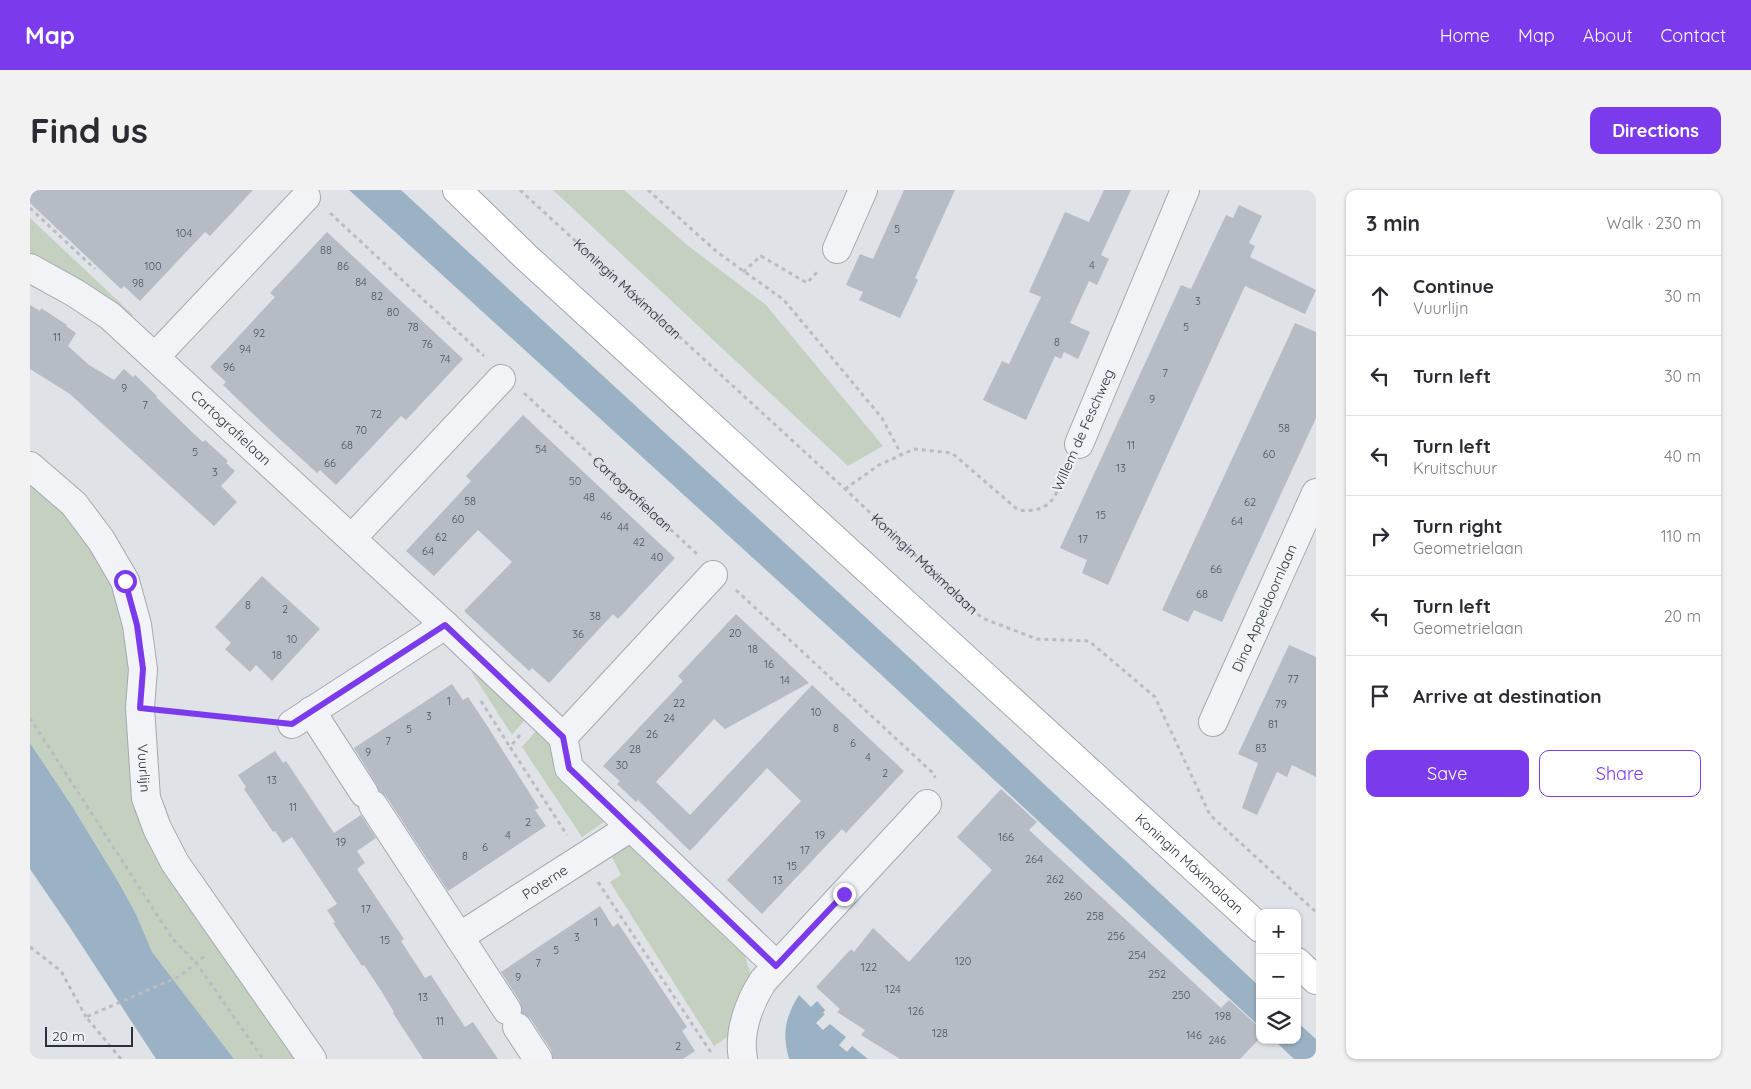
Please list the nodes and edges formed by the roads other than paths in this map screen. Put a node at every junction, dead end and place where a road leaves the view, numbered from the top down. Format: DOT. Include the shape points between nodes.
graph roads {
  1 [pos="457,190"];
  2 [pos="863,190"];
  3 [pos="1185,190"];
  4 [pos="315,202"];
  5 [pos="837,249"];
  6 [pos="30,268"];
  7 [pos="154,357"];
  8 [pos="503,376"];
  9 [pos="1079,444"];
  10 [pos="30,466"];
  11 [pos="1316,493"];
  12 [pos="352,538"];
  13 [pos="715,573"];
  14 [pos="445,625"];
  15 [pos="1213,722"];
  16 [pos="563,737"];
  17 [pos="927,804"];
  18 [pos="631,827"];
  19 [pos="1256,924"];
  20 [pos="459,937"];
  21 [pos="776,966"];
  22 [pos="1301,966"];
  23 [pos="1316,980"];
  24 [pos="312,1059"];
  25 [pos="538,1059"];
  26 [pos="743,1059"];
  1 -- 19 [label="main road, Koningin Máximalaan" via="526,257"];
  2 -- 5 [label="street"];
  3 -- 9 [label="street, Willem de Feschweg"];
  4 -- 7 [label="street"];
  6 -- 7 [label="street, Cartografielaan" via="110,316"];
  7 -- 12 [label="street, Cartografielaan"];
  8 -- 12 [label="street"];
  10 -- 24 [label="street, Vuurlijn" via="74,504 101,540 125,581 137,625 143,669 140,708 146,798 157,828 175,863"];
  11 -- 15 [label="street, Dina Appeldoornlaan"];
  12 -- 14 [label="street, Cartografielaan"];
  13 -- 16 [label="street"];
  14 -- 16 [label="street, Cartografielaan"];
  14 -- 20 [label="street" via="301,717 368,799"];
  16 -- 18 [label="street" via="569,768"];
  17 -- 21 [label="street"];
  18 -- 20 [label="street, Poterne"];
  18 -- 21 [label="street"];
  20 -- 25 [label="street"];
  21 -- 26 [label="street" via="754,996 745,1024 741,1050"];
  22 -- 23 [label="main road"];
}
